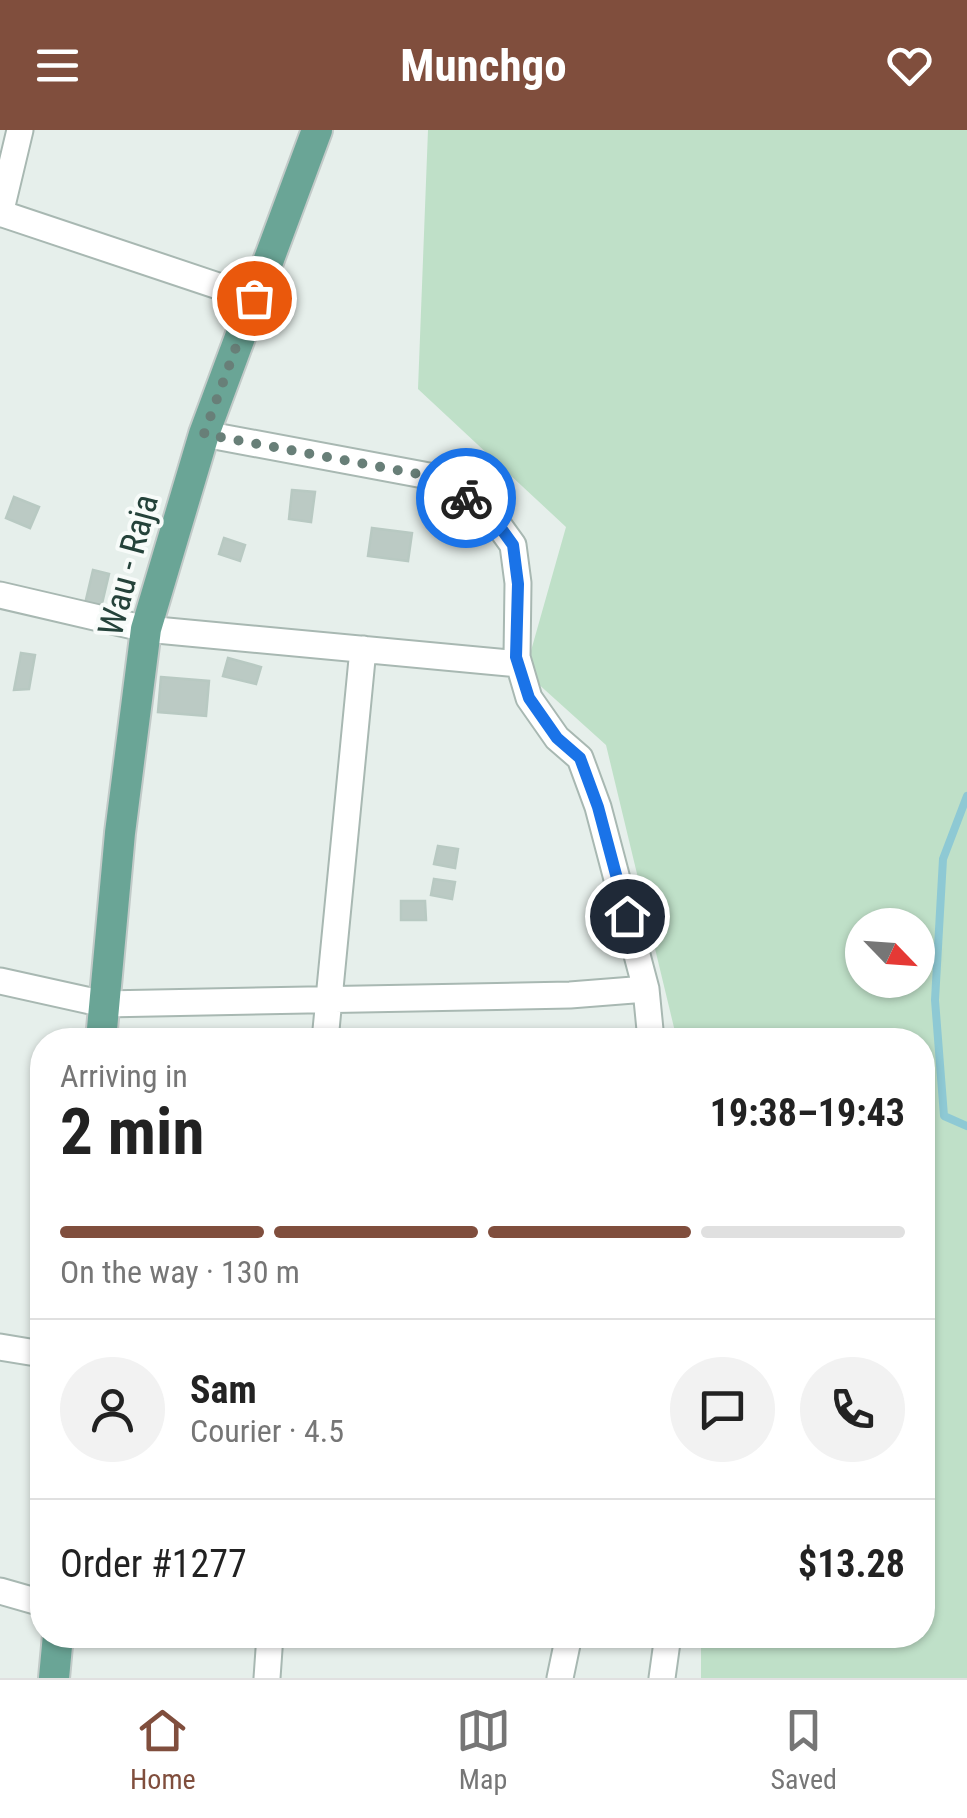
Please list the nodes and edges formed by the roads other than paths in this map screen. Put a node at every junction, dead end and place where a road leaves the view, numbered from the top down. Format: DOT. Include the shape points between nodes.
graph roads {
  1 [pos="20,130"];
  2 [pos="317,130"];
  3 [pos="0,213"];
  4 [pos="254,298"];
  5 [pos="204,434"];
  6 [pos="0,595"];
  7 [pos="146,629"];
  8 [pos="363,649"];
  9 [pos="519,664"];
  10 [pos="0,981"];
  11 [pos="646,990"];
  12 [pos="329,1001"];
  13 [pos="104,1004"];
  14 [pos="102,1028"];
  15 [pos="326,1028"];
  16 [pos="650,1028"];
  17 [pos="0,1348"];
  18 [pos="30,1352"];
  19 [pos="0,1591"];
  20 [pos="30,1600"];
  21 [pos="57,1648"];
  22 [pos="269,1648"];
  23 [pos="566,1648"];
  24 [pos="666,1648"];
  25 [pos="54,1678"];
  26 [pos="267,1678"];
  27 [pos="560,1678"];
  28 [pos="662,1678"];
  1 -- 3 [label="street"];
  2 -- 4 [label="main road, Wau - Raja"];
  3 -- 4 [label="street"];
  4 -- 5 [label="main road, Wau - Raja"];
  5 -- 7 [label="main road, Wau - Raja"];
  5 -- 9 [label="street" via="445,479 513,545"];
  6 -- 7 [label="street"];
  7 -- 8 [label="street"];
  7 -- 13 [label="main road, Wau - Raja"];
  8 -- 9 [label="street"];
  8 -- 12 [label="street"];
  9 -- 11 [label="street" via="529,698 580,758"];
  10 -- 13 [label="street"];
  11 -- 12 [label="street"];
  11 -- 16 [label="street"];
  12 -- 13 [label="street"];
  12 -- 15 [label="street"];
  13 -- 14 [label="main road, Wau - Raja"];
  17 -- 18 [label="street"];
  19 -- 20 [label="street"];
  21 -- 25 [label="main road"];
  22 -- 26 [label="street"];
  23 -- 27 [label="street"];
  24 -- 28 [label="street"];
}
